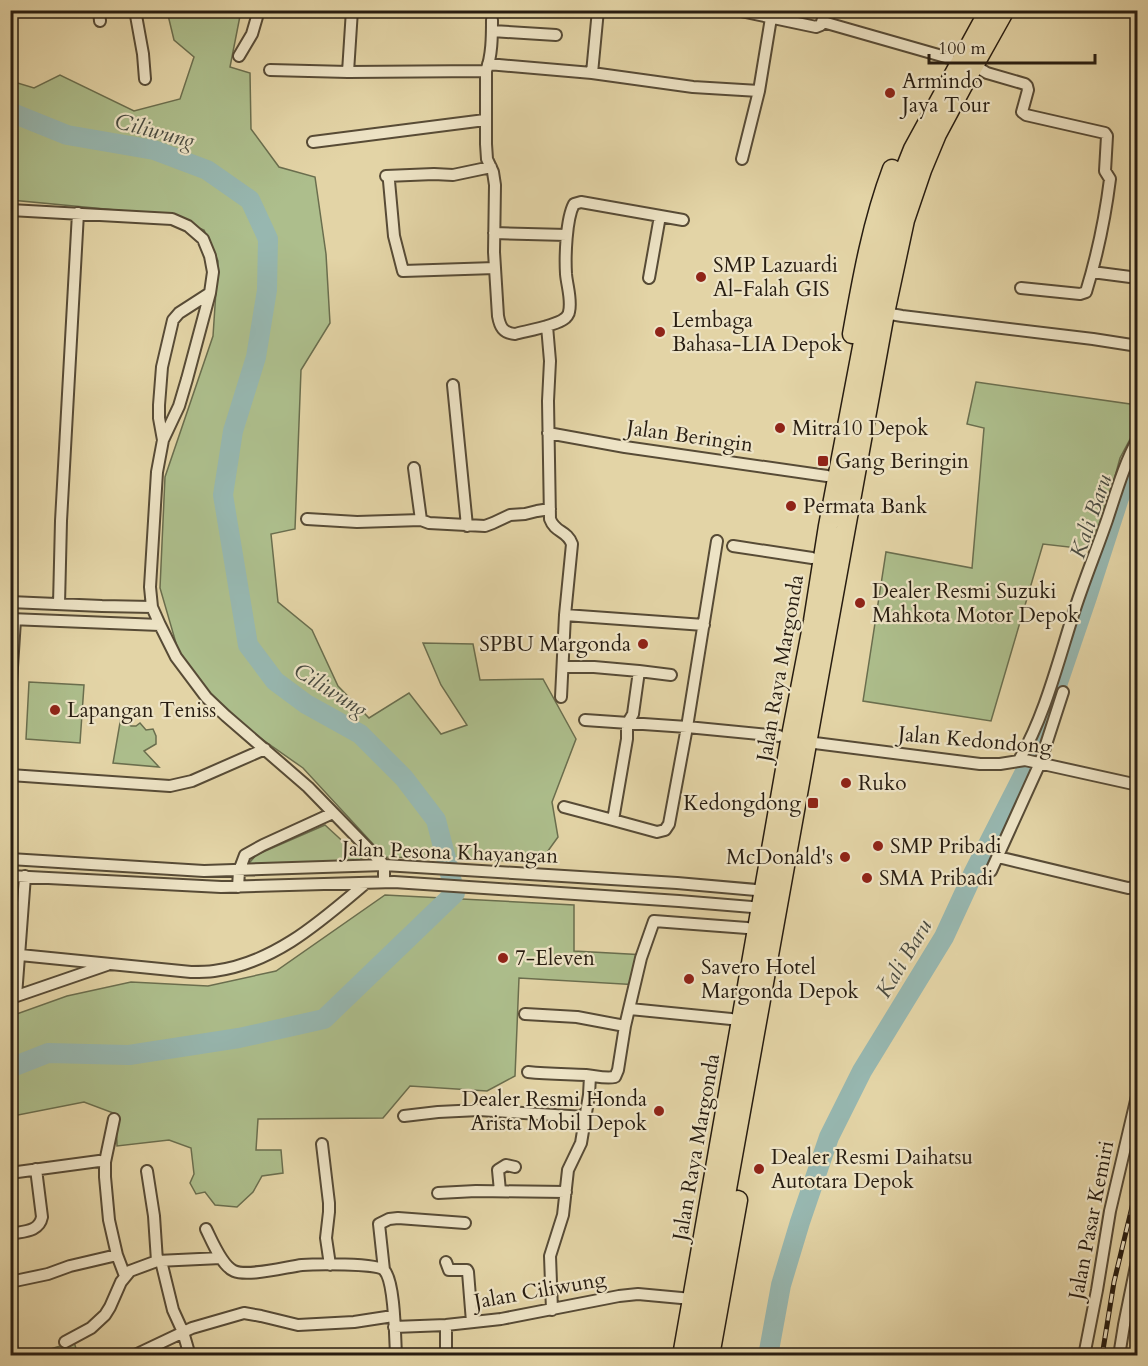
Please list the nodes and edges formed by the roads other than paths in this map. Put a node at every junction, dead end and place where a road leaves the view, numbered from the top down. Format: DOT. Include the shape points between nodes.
graph roads {
  1 [pos="135,10"];
  2 [pos="259,10"];
  3 [pos="352,10"];
  4 [pos="598,10"];
  5 [pos="736,10"];
  6 [pos="975,10"];
  7 [pos="989,10"];
  8 [pos="1005,10"];
  9 [pos="1016,10"];
  10 [pos="825,16"];
  11 [pos="771,18"];
  12 [pos="556,35"];
  13 [pos="239,56"];
  14 [pos="487,67"];
  15 [pos="270,70"];
  16 [pos="967,70"];
  17 [pos="348,72"];
  18 [pos="592,73"];
  19 [pos="145,79"];
  20 [pos="759,91"];
  21 [pos="485,120"];
  22 [pos="313,142"];
  23 [pos="742,159"];
  24 [pos="491,167"];
  25 [pos="10,210"];
  26 [pos="78,213"];
  27 [pos="660,216"];
  28 [pos="683,220"];
  29 [pos="494,233"];
  30 [pos="567,235"];
  31 [pos="495,268"];
  32 [pos="871,269"];
  33 [pos="1092,272"];
  34 [pos="649,278"];
  35 [pos="1137,278"];
  36 [pos="1021,288"];
  37 [pos="210,293"];
  38 [pos="890,314"];
  39 [pos="547,326"];
  40 [pos="1137,346"];
  41 [pos="453,384"];
  42 [pos="548,433"];
  43 [pos="1137,439"];
  44 [pos="163,440"];
  45 [pos="414,468"];
  46 [pos="827,476"];
  47 [pos="550,509"];
  48 [pos="307,519"];
  49 [pos="421,520"];
  50 [pos="467,526"];
  51 [pos="717,541"];
  52 [pos="733,546"];
  53 [pos="812,558"];
  54 [pos="10,602"];
  55 [pos="59,604"];
  56 [pos="152,607"];
  57 [pos="565,615"];
  58 [pos="13,620"];
  59 [pos="159,625"];
  60 [pos="704,625"];
  61 [pos="563,667"];
  62 [pos="639,671"];
  63 [pos="671,675"];
  64 [pos="1063,692"];
  65 [pos="10,698"];
  66 [pos="561,698"];
  67 [pos="585,720"];
  68 [pos="627,724"];
  69 [pos="689,728"];
  70 [pos="779,736"];
  71 [pos="812,743"];
  72 [pos="265,749"];
  73 [pos="1022,760"];
  74 [pos="1039,763"];
  75 [pos="10,775"];
  76 [pos="1137,785"];
  77 [pos="564,807"];
  78 [pos="333,813"];
  79 [pos="613,820"];
  80 [pos="998,857"];
  81 [pos="10,859"];
  82 [pos="384,865"];
  83 [pos="239,871"];
  84 [pos="991,871"];
  85 [pos="10,876"];
  86 [pos="24,876"];
  87 [pos="389,882"];
  88 [pos="366,883"];
  89 [pos="238,887"];
  90 [pos="1137,887"];
  91 [pos="764,900"];
  92 [pos="747,928"];
  93 [pos="778,943"];
  94 [pos="20,955"];
  95 [pos="110,964"];
  96 [pos="14,997"];
  97 [pos="630,1009"];
  98 [pos="525,1014"];
  99 [pos="731,1019"];
  100 [pos="625,1026"];
  101 [pos="528,1072"];
  102 [pos="590,1076"];
  103 [pos="1137,1092"];
  104 [pos="404,1116"];
  105 [pos="585,1117"];
  106 [pos="114,1119"];
  107 [pos="322,1144"];
  108 [pos="105,1161"];
  109 [pos="515,1167"];
  110 [pos="36,1169"];
  111 [pos="147,1171"];
  112 [pos="10,1173"];
  113 [pos="500,1191"];
  114 [pos="566,1192"];
  115 [pos="438,1193"];
  116 [pos="465,1223"];
  117 [pos="207,1229"];
  118 [pos="10,1234"];
  119 [pos="117,1255"];
  120 [pos="1137,1256"];
  121 [pos="221,1258"];
  122 [pos="159,1261"];
  123 [pos="446,1262"];
  124 [pos="330,1265"];
  125 [pos="384,1270"];
  126 [pos="125,1276"];
  127 [pos="10,1282"];
  128 [pos="687,1298"];
  129 [pos="552,1310"];
  130 [pos="394,1321"];
  131 [pos="472,1322"];
  132 [pos="446,1325"];
  133 [pos="183,1332"];
  134 [pos="65,1342"];
  135 [pos="134,1356"];
  136 [pos="190,1356"];
  137 [pos="396,1356"];
  138 [pos="446,1356"];
  139 [pos="671,1356"];
  140 [pos="682,1356"];
  141 [pos="697,1356"];
  142 [pos="710,1356"];
  143 [pos="1084,1356"];
  144 [pos="1119,1356"];
  1 -- 19 [label="street"];
  2 -- 13 [label="street" via="252,34"];
  3 -- 17 [label="street"];
  4 -- 18 [label="street"];
  5 -- 11 [label="street"];
  6 -- 16 [label="highway, Jalan Raya Margonda"];
  7 -- 16 [label="highway, Jalan Raya Margonda"];
  8 -- 16 [label="highway, Jalan Raya Margonda"];
  9 -- 16 [label="highway, Jalan Raya Margonda"];
  10 -- 11 [label="street" via="819,27"];
  10 -- 16 [label="street"];
  11 -- 20 [label="street"];
  12 -- 14 [label="street" via="492,26"];
  14 -- 17 [label="street"];
  14 -- 18 [label="street"];
  14 -- 21 [label="street"];
  15 -- 17 [label="street"];
  16 -- 32 [label="highway, Jalan Raya Margonda" via="913,149"];
  16 -- 33 [label="street" via="1025,84 1028,90 1022,112 1026,115 1107,136 1105,171 1110,180"];
  16 -- 38 [label="highway, Jalan Raya Margonda" via="904,220"];
  18 -- 20 [label="street" via="693,87"];
  20 -- 23 [label="street"];
  21 -- 22 [label="street"];
  21 -- 24 [label="street" via="486,153"];
  24 -- 29 [label="street" via="495,185"];
  24 -- 31 [label="street" via="453,175 387,178 403,272"];
  25 -- 26 [label="street"];
  26 -- 37 [label="street" via="172,219 188,226 208,249 213,265"];
  26 -- 55 [label="street"];
  27 -- 28 [label="street"];
  27 -- 30 [label="street" via="577,202"];
  27 -- 34 [label="street"];
  29 -- 30 [label="street"];
  29 -- 31 [label="street"];
  30 -- 39 [label="street" via="569,312 563,320"];
  31 -- 39 [label="street" via="502,330 514,334"];
  32 -- 46 [label="highway, Jalan Raya Margonda"];
  32 -- 91 [label="highway, Jalan Raya Margonda"];
  33 -- 35 [label="street"];
  33 -- 36 [label="street" via="1083,293"];
  37 -- 44 [label="street" via="179,406"];
  37 -- 44 [label="street" via="173,320 162,367 159,418"];
  38 -- 40 [label="street"];
  38 -- 71 [label="highway, Jalan Raya Margonda"];
  39 -- 42 [label="street"];
  41 -- 50 [label="street"];
  42 -- 46 [label="street, Jalan Beringin"];
  42 -- 47 [label="street"];
  43 -- 73 [label="street"];
  44 -- 56 [label="street" via="157,472"];
  45 -- 49 [label="street"];
  46 -- 53 [label="highway, Jalan Raya Margonda"];
  47 -- 50 [label="street" via="510,515 485,526"];
  47 -- 57 [label="street" via="552,524 572,544"];
  48 -- 49 [label="street"];
  49 -- 50 [label="street"];
  51 -- 60 [label="street"];
  52 -- 53 [label="street"];
  53 -- 70 [label="highway, Jalan Raya Margonda"];
  54 -- 55 [label="street"];
  55 -- 56 [label="street"];
  56 -- 59 [label="street"];
  57 -- 60 [label="street"];
  57 -- 61 [label="street"];
  58 -- 59 [label="street"];
  58 -- 65 [label="street"];
  59 -- 72 [label="street" via="176,657 206,696"];
  60 -- 69 [label="street"];
  61 -- 62 [label="street"];
  61 -- 66 [label="street"];
  62 -- 63 [label="street"];
  62 -- 68 [label="street" via="633,714"];
  64 -- 74 [label="street"];
  67 -- 68 [label="street"];
  68 -- 69 [label="street"];
  68 -- 79 [label="street"];
  69 -- 70 [label="street"];
  69 -- 79 [label="street" via="667,828 657,832"];
  70 -- 91 [label="highway, Jalan Raya Margonda"];
  71 -- 73 [label="street, Jalan Kedondong" via="980,764"];
  71 -- 91 [label="highway, Jalan Raya Margonda"];
  71 -- 93 [label="highway, Jalan Raya Margonda"];
  72 -- 75 [label="street" via="192,781 170,786"];
  72 -- 78 [label="street"];
  73 -- 74 [label="street, Jalan Kedondong"];
  74 -- 76 [label="street, Jalan Kedondong"];
  74 -- 80 [label="street"];
  77 -- 79 [label="street"];
  78 -- 82 [label="street"];
  78 -- 83 [label="street" via="248,853"];
  80 -- 84 [label="street"];
  80 -- 90 [label="street"];
  81 -- 83 [label="street, Jalan Pesona Khayangan"];
  82 -- 83 [label="street, Jalan Pesona Khayangan"];
  82 -- 87 [label="street"];
  82 -- 91 [label="street, Jalan Pesona Khayangan" via="677,883"];
  83 -- 89 [label="street"];
  85 -- 86 [label="street, Jalan Pesona Khayangan"];
  86 -- 89 [label="street, Jalan Pesona Khayangan"];
  86 -- 94 [label="street"];
  87 -- 88 [label="street, Jalan Pesona Khayangan"];
  87 -- 91 [label="street, Jalan Pesona Khayangan" via="679,901"];
  88 -- 89 [label="street, Jalan Pesona Khayangan"];
  88 -- 95 [label="street" via="296,939 236,967 191,972"];
  91 -- 92 [label="highway, Jalan Raya Margonda"];
  91 -- 93 [label="highway, Jalan Raya Margonda"];
  91 -- 128 [label="highway, Jalan Raya Margonda"];
  92 -- 97 [label="street" via="654,921 641,957"];
  92 -- 99 [label="highway, Jalan Raya Margonda"];
  93 -- 141 [label="highway, Jalan Raya Margonda"];
  93 -- 142 [label="highway, Jalan Raya Margonda"];
  94 -- 95 [label="street"];
  94 -- 96 [label="street"];
  95 -- 96 [label="street"];
  97 -- 99 [label="street"];
  97 -- 100 [label="street"];
  98 -- 100 [label="street" via="577,1017"];
  99 -- 128 [label="highway, Jalan Raya Margonda" via="709,1138"];
  100 -- 102 [label="street" via="616,1076"];
  101 -- 102 [label="street"];
  102 -- 105 [label="street"];
  103 -- 143 [label="street, Jalan Pasar Kemiri" via="1110,1211"];
  104 -- 105 [label="street" via="479,1110"];
  105 -- 114 [label="street" via="579,1149 568,1170"];
  106 -- 108 [label="street"];
  107 -- 124 [label="street" via="330,1212 326,1238"];
  108 -- 110 [label="street"];
  108 -- 119 [label="street" via="107,1210"];
  109 -- 113 [label="street" via="498,1170"];
  110 -- 112 [label="street"];
  110 -- 118 [label="street" via="41,1221 38,1227"];
  111 -- 122 [label="street"];
  113 -- 114 [label="street"];
  113 -- 115 [label="street"];
  114 -- 129 [label="street" via="550,1256"];
  116 -- 125 [label="street" via="398,1218 382,1222 379,1224"];
  117 -- 121 [label="street"];
  119 -- 126 [label="street"];
  119 -- 127 [label="street"];
  120 -- 144 [label="street"];
  121 -- 122 [label="street"];
  121 -- 124 [label="street" via="232,1271 240,1272"];
  122 -- 126 [label="street" via="135,1268"];
  122 -- 133 [label="street"];
  123 -- 131 [label="street" via="449,1270 468,1271"];
  124 -- 125 [label="street" via="374,1266"];
  125 -- 130 [label="street" via="390,1282"];
  126 -- 134 [label="street" via="98,1323"];
  128 -- 129 [label="street, Jalan Ciliwung" via="638,1294"];
  128 -- 139 [label="highway, Jalan Raya Margonda"];
  128 -- 140 [label="highway, Jalan Raya Margonda"];
  129 -- 131 [label="street, Jalan Ciliwung"];
  130 -- 132 [label="street, Jalan Ciliwung"];
  130 -- 133 [label="street, Jalan Ciliwung" via="298,1325 244,1313"];
  130 -- 137 [label="street"];
  131 -- 132 [label="street, Jalan Ciliwung"];
  132 -- 138 [label="street"];
  133 -- 135 [label="street, Jalan Ciliwung"];
  133 -- 136 [label="street"];
}
